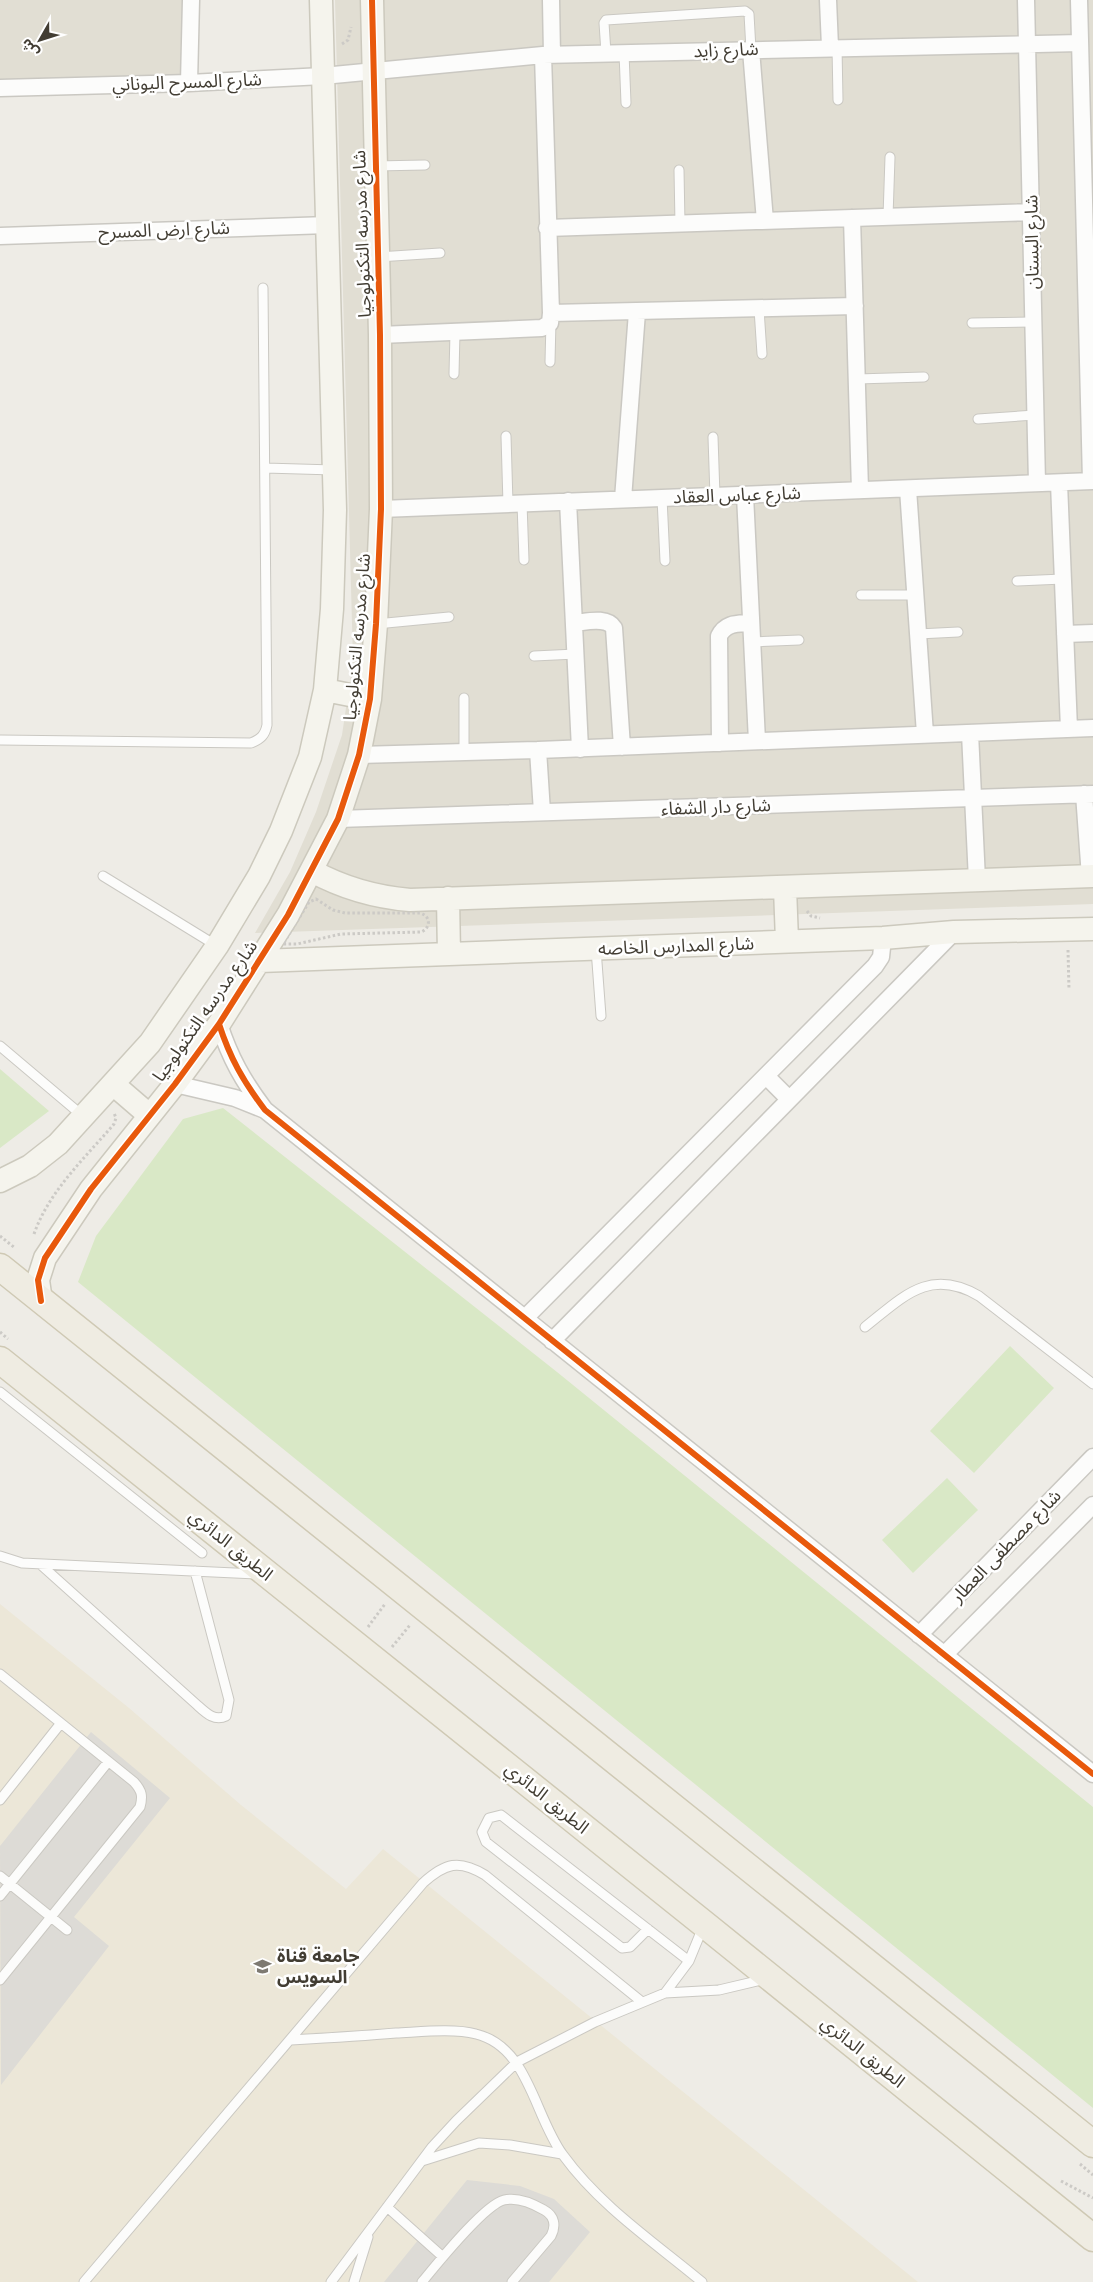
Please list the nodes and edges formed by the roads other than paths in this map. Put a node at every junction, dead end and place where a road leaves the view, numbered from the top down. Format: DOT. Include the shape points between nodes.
graph roads {
  1 [pos="191,0"];
  2 [pos="321,0"];
  3 [pos="372,0"];
  4 [pos="551,0"];
  5 [pos="828,0"];
  6 [pos="1026,0"];
  7 [pos="1084,7"];
  8 [pos="1080,42"];
  9 [pos="1027,44"];
  10 [pos="834,47"];
  11 [pos="751,50"];
  12 [pos="624,53"];
  13 [pos="606,54"];
  14 [pos="548,55"];
  15 [pos="373,72"];
  16 [pos="323,76"];
  17 [pos="189,83"];
  18 [pos="0,88"];
  19 [pos="838,100"];
  20 [pos="626,103"];
  21 [pos="1088,156"];
  22 [pos="890,157"];
  23 [pos="425,165"];
  24 [pos="375,166"];
  25 [pos="679,170"];
  26 [pos="1031,212"];
  27 [pos="888,217"];
  28 [pos="852,218"];
  29 [pos="766,221"];
  30 [pos="1088,222"];
  31 [pos="680,224"];
  32 [pos="328,225"];
  33 [pos="547,228"];
  34 [pos="0,236"];
  35 [pos="440,253"];
  36 [pos="377,257"];
  37 [pos="262,288"];
  38 [pos="855,306"];
  39 [pos="759,309"];
  40 [pos="637,312"];
  41 [pos="551,315"];
  42 [pos="1033,322"];
  43 [pos="972,323"];
  44 [pos="455,332"];
  45 [pos="380,335"];
  46 [pos="762,354"];
  47 [pos="550,362"];
  48 [pos="454,374"];
  49 [pos="924,377"];
  50 [pos="857,379"];
  51 [pos="1091,379"];
  52 [pos="1036,415"];
  53 [pos="978,418"];
  54 [pos="506,436"];
  55 [pos="713,438"];
  56 [pos="1091,447"];
  57 [pos="265,468"];
  58 [pos="334,470"];
  59 [pos="1092,481"];
  60 [pos="1037,483"];
  61 [pos="1059,483"];
  62 [pos="908,488"];
  63 [pos="860,490"];
  64 [pos="746,495"];
  65 [pos="715,496"];
  66 [pos="662,498"];
  67 [pos="623,499"];
  68 [pos="568,501"];
  69 [pos="515,503"];
  70 [pos="381,509"];
  71 [pos="524,560"];
  72 [pos="664,560"];
  73 [pos="1063,579"];
  74 [pos="1017,581"];
  75 [pos="860,595"];
  76 [pos="915,595"];
  77 [pos="449,617"];
  78 [pos="751,623"];
  79 [pos="376,624"];
  80 [pos="574,624"];
  81 [pos="958,632"];
  82 [pos="1093,633"];
  83 [pos="918,634"];
  84 [pos="1065,634"];
  85 [pos="799,640"];
  86 [pos="752,642"];
  87 [pos="576,654"];
  88 [pos="534,656"];
  89 [pos="325,690"];
  90 [pos="464,698"];
  91 [pos="370,699"];
  92 [pos="1069,728"];
  93 [pos="1093,728"];
  94 [pos="970,733"];
  95 [pos="924,734"];
  96 [pos="0,740"];
  97 [pos="757,741"];
  98 [pos="720,743"];
  99 [pos="622,747"];
  100 [pos="580,749"];
  101 [pos="538,750"];
  102 [pos="464,752"];
  103 [pos="359,755"];
  104 [pos="1088,794"];
  105 [pos="973,798"];
  106 [pos="542,812"];
  107 [pos="338,819"];
  108 [pos="312,871"];
  109 [pos="103,876"];
  110 [pos="1091,877"];
  111 [pos="977,880"];
  112 [pos="785,888"];
  113 [pos="448,898"];
  114 [pos="1093,929"];
  115 [pos="954,932"];
  116 [pos="883,938"];
  117 [pos="788,941"];
  118 [pos="217,946"];
  119 [pos="596,949"];
  120 [pos="449,954"];
  121 [pos="260,961"];
  122 [pos="601,1016"];
  123 [pos="219,1024"];
  124 [pos="0,1046"];
  125 [pos="766,1076"];
  126 [pos="113,1084"];
  127 [pos="175,1084"];
  128 [pos="789,1099"];
  129 [pos="265,1110"];
  130 [pos="149,1115"];
  131 [pos="84,1117"];
  132 [pos="0,1180"];
  133 [pos="0,1267"];
  134 [pos="41,1301"];
  135 [pos="525,1318"];
  136 [pos="865,1327"];
  137 [pos="552,1341"];
  138 [pos="0,1360"];
  139 [pos="1093,1384"];
  140 [pos="0,1392"];
  141 [pos="1093,1457"];
  142 [pos="1093,1504"];
  143 [pos="202,1554"];
  144 [pos="0,1556"];
  145 [pos="40,1564"];
  146 [pos="195,1571"];
  147 [pos="268,1575"];
  148 [pos="919,1635"];
  149 [pos="944,1655"];
  150 [pos="0,1674"];
  151 [pos="61,1723"];
  152 [pos="108,1762"];
  153 [pos="1093,1774"];
  154 [pos="0,1800"];
  155 [pos="0,1876"];
  156 [pos="10,1884"];
  157 [pos="0,1896"];
  158 [pos="51,1917"];
  159 [pos="704,1924"];
  160 [pos="648,1929"];
  161 [pos="67,1930"];
  162 [pos="689,1961"];
  163 [pos="771,1977"];
  164 [pos="0,1980"];
  165 [pos="665,1993"];
  166 [pos="642,2002"];
  167 [pos="291,2040"];
  168 [pos="517,2062"];
  169 [pos="1093,2144"];
  170 [pos="562,2154"];
  171 [pos="422,2161"];
  172 [pos="1088,2203"];
  173 [pos="387,2208"];
  174 [pos="1056,2208"];
  175 [pos="370,2230"];
  176 [pos="1093,2238"];
  177 [pos="443,2257"];
  178 [pos="84,2282"];
  179 [pos="331,2282"];
  180 [pos="354,2282"];
  181 [pos="422,2282"];
  182 [pos="512,2282"];
  183 [pos="702,2282"];
  1 -- 17 [label="street"];
  2 -- 16 [label="street, شارع مدرسه التكنولوجيا"];
  3 -- 15 [label="street, شارع مدرسه التكنولوجيا"];
  4 -- 14 [label="street"];
  5 -- 10 [label="street"];
  6 -- 9 [label="street, شارع البستان"];
  7 -- 8 [label="street"];
  8 -- 9 [label="street, شارع زايد"];
  8 -- 21 [label="street"];
  9 -- 10 [label="street, شارع زايد"];
  9 -- 26 [label="street, شارع البستان"];
  10 -- 11 [label="street, شارع زايد"];
  10 -- 19 [label="lane"];
  11 -- 12 [label="street, شارع زايد"];
  11 -- 13 [label="lane" via="749,14 745,11 606,20"];
  11 -- 29 [label="street"];
  12 -- 13 [label="street, شارع زايد"];
  12 -- 20 [label="lane"];
  13 -- 14 [label="street, شارع زايد"];
  14 -- 15 [label="street, شارع زايد"];
  14 -- 33 [label="street"];
  15 -- 16 [label="street, شارع المسرح اليوناني"];
  15 -- 24 [label="street, شارع مدرسه التكنولوجيا"];
  16 -- 17 [label="street, شارع المسرح اليوناني"];
  16 -- 32 [label="street, شارع مدرسه التكنولوجيا"];
  17 -- 18 [label="street, شارع المسرح اليوناني"];
  21 -- 30 [label="street"];
  22 -- 27 [label="lane"];
  23 -- 24 [label="lane"];
  24 -- 36 [label="street, شارع مدرسه التكنولوجيا"];
  25 -- 31 [label="lane"];
  26 -- 27 [label="street"];
  26 -- 42 [label="street, شارع البستان"];
  27 -- 28 [label="street"];
  28 -- 29 [label="street"];
  28 -- 38 [label="street"];
  29 -- 31 [label="street"];
  30 -- 51 [label="street"];
  31 -- 33 [label="street"];
  32 -- 34 [label="street, شارع ارض المسرح"];
  32 -- 58 [label="street, شارع مدرسه التكنولوجيا"];
  33 -- 41 [label="street"];
  35 -- 36 [label="lane"];
  36 -- 45 [label="street, شارع مدرسه التكنولوجيا"];
  37 -- 57 [label="lane"];
  38 -- 39 [label="street"];
  38 -- 50 [label="street"];
  39 -- 40 [label="street"];
  39 -- 46 [label="lane"];
  40 -- 41 [label="street"];
  40 -- 67 [label="street"];
  41 -- 44 [label="street" via="542,328"];
  41 -- 47 [label="lane"];
  42 -- 43 [label="lane"];
  42 -- 52 [label="street, شارع البستان"];
  44 -- 45 [label="street"];
  44 -- 48 [label="lane"];
  45 -- 70 [label="street, شارع مدرسه التكنولوجيا"];
  49 -- 50 [label="lane"];
  50 -- 63 [label="street"];
  51 -- 56 [label="street"];
  52 -- 53 [label="lane"];
  52 -- 60 [label="street, شارع البستان"];
  54 -- 69 [label="lane"];
  55 -- 65 [label="lane"];
  56 -- 59 [label="street"];
  57 -- 58 [label="lane"];
  57 -- 96 [label="lane" via="267,725 259,740 251,743"];
  58 -- 89 [label="street, شارع مدرسه التكنولوجيا" via="332,609"];
  59 -- 61 [label="street, شارع عباس العقاد"];
  60 -- 61 [label="street, شارع عباس العقاد"];
  60 -- 62 [label="street, شارع عباس العقاد"];
  61 -- 73 [label="street"];
  62 -- 63 [label="street, شارع عباس العقاد"];
  62 -- 76 [label="street"];
  63 -- 64 [label="street, شارع عباس العقاد"];
  64 -- 65 [label="street, شارع عباس العقاد"];
  64 -- 78 [label="street"];
  65 -- 66 [label="street, شارع عباس العقاد"];
  66 -- 67 [label="street, شارع عباس العقاد"];
  66 -- 72 [label="lane"];
  67 -- 68 [label="street, شارع عباس العقاد"];
  68 -- 69 [label="street, شارع عباس العقاد"];
  68 -- 80 [label="street"];
  69 -- 70 [label="street, شارع عباس العقاد"];
  69 -- 71 [label="lane"];
  70 -- 79 [label="street, شارع مدرسه التكنولوجيا"];
  73 -- 74 [label="lane"];
  73 -- 84 [label="street"];
  75 -- 76 [label="lane"];
  76 -- 83 [label="street"];
  77 -- 79 [label="lane"];
  78 -- 86 [label="street"];
  78 -- 98 [label="street" via="731,624 719,636"];
  79 -- 91 [label="street, شارع مدرسه التكنولوجيا"];
  80 -- 87 [label="street"];
  80 -- 99 [label="street" via="604,621 614,628"];
  81 -- 83 [label="lane"];
  82 -- 84 [label="street"];
  83 -- 95 [label="street"];
  84 -- 92 [label="street"];
  85 -- 86 [label="lane"];
  86 -- 97 [label="street"];
  87 -- 88 [label="lane"];
  87 -- 100 [label="street"];
  89 -- 91 [label="street"];
  89 -- 118 [label="street, شارع مدرسه التكنولوجيا" via="310,757 284,823 259,876"];
  90 -- 102 [label="lane"];
  91 -- 103 [label="street, شارع مدرسه التكنولوجيا"];
  92 -- 93 [label="street"];
  92 -- 94 [label="street"];
  94 -- 95 [label="street"];
  94 -- 105 [label="street"];
  95 -- 97 [label="street"];
  97 -- 98 [label="street"];
  98 -- 99 [label="street"];
  99 -- 100 [label="street"];
  100 -- 101 [label="street"];
  101 -- 102 [label="street"];
  101 -- 106 [label="street"];
  102 -- 103 [label="street"];
  103 -- 107 [label="street, شارع مدرسه التكنولوجيا"];
  104 -- 105 [label="street, شارع دار الشفاء"];
  104 -- 110 [label="street"];
  105 -- 106 [label="street, شارع دار الشفاء"];
  105 -- 111 [label="street"];
  106 -- 107 [label="street, شارع دار الشفاء"];
  107 -- 108 [label="street, شارع مدرسه التكنولوجيا"];
  108 -- 113 [label="street" via="372,895 410,900"];
  108 -- 121 [label="street, شارع مدرسه التكنولوجيا"];
  109 -- 118 [label="lane"];
  110 -- 111 [label="street"];
  111 -- 112 [label="street"];
  112 -- 113 [label="street"];
  112 -- 117 [label="street"];
  113 -- 120 [label="street"];
  114 -- 115 [label="street, شارع المدارس الخاصه"];
  115 -- 116 [label="street, شارع المدارس الخاصه"];
  115 -- 128 [label="street"];
  116 -- 117 [label="street, شارع المدارس الخاصه"];
  116 -- 125 [label="street" via="875,966"];
  117 -- 119 [label="street, شارع المدارس الخاصه"];
  118 -- 126 [label="street, شارع مدرسه التكنولوجيا" via="150,1043"];
  119 -- 120 [label="street, شارع المدارس الخاصه"];
  119 -- 122 [label="lane"];
  120 -- 121 [label="street, شارع المدارس الخاصه"];
  121 -- 123 [label="street, شارع مدرسه التكنولوجيا"];
  123 -- 127 [label="street, شارع مدرسه التكنولوجيا"];
  123 -- 129 [label="street" via="229,1054 245,1084"];
  124 -- 131 [label="lane"];
  125 -- 128 [label="street"];
  125 -- 135 [label="street"];
  126 -- 130 [label="street"];
  126 -- 131 [label="street, شارع مدرسه التكنولوجيا"];
  127 -- 129 [label="street" via="235,1098"];
  127 -- 130 [label="street, شارع مدرسه التكنولوجيا"];
  128 -- 137 [label="street"];
  129 -- 135 [label="street"];
  130 -- 134 [label="street, شارع مدرسه التكنولوجيا" via="85,1197 44,1258 38,1280"];
  131 -- 132 [label="street, شارع مدرسه التكنولوجيا" via="58,1144 30,1166"];
  133 -- 134 [label="main road"];
  134 -- 169 [label="main road"];
  135 -- 137 [label="street"];
  136 -- 139 [label="lane" via="911,1291 928,1284 946,1283 963,1287"];
  137 -- 148 [label="street"];
  138 -- 147 [label="main road, الطريق الدائري"];
  140 -- 143 [label="lane"];
  141 -- 148 [label="street, شارع مصطفى العطار"];
  142 -- 149 [label="street, شارع مصطفى العطار"];
  144 -- 145 [label="lane" via="16,1562"];
  145 -- 146 [label="lane"];
  145 -- 146 [label="lane" via="196,1704 220,1719 226,1716 229,1700"];
  146 -- 147 [label="lane"];
  147 -- 159 [label="main road, الطريق الدائري"];
  148 -- 149 [label="street"];
  149 -- 153 [label="street"];
  150 -- 151 [label="lane"];
  151 -- 152 [label="lane"];
  151 -- 154 [label="lane"];
  152 -- 156 [label="lane"];
  152 -- 158 [label="lane" via="140,1789 143,1798 140,1807"];
  155 -- 156 [label="lane"];
  156 -- 157 [label="lane"];
  156 -- 158 [label="lane"];
  158 -- 161 [label="lane"];
  158 -- 164 [label="lane"];
  159 -- 162 [label="lane"];
  159 -- 163 [label="main road, الطريق الدائري"];
  160 -- 160 [label="lane" via="501,1816 489,1818 482,1832 486,1842 622,1948 630,1947"];
  160 -- 162 [label="lane"];
  162 -- 165 [label="lane"];
  163 -- 165 [label="lane" via="718,1990"];
  163 -- 174 [label="main road, الطريق الدائري"];
  165 -- 166 [label="lane"];
  166 -- 167 [label="lane" via="484,1875 471,1867 456,1864 443,1867 423,1882"];
  166 -- 168 [label="lane"];
  167 -- 168 [label="lane" via="429,2031 476,2034 499,2044"];
  167 -- 178 [label="lane"];
  168 -- 170 [label="lane"];
  168 -- 171 [label="lane" via="456,2121"];
  170 -- 171 [label="lane" via="479,2143"];
  170 -- 183 [label="lane" via="603,2200"];
  171 -- 173 [label="lane"];
  172 -- 174 [label="main road"];
  173 -- 175 [label="lane"];
  173 -- 177 [label="lane"];
  174 -- 176 [label="main road, الطريق الدائري"];
  175 -- 179 [label="lane"];
  175 -- 180 [label="lane"];
  177 -- 181 [label="lane"];
  177 -- 182 [label="lane" via="492,2205 511,2199 522,2200 550,2214 554,2229"];
}
